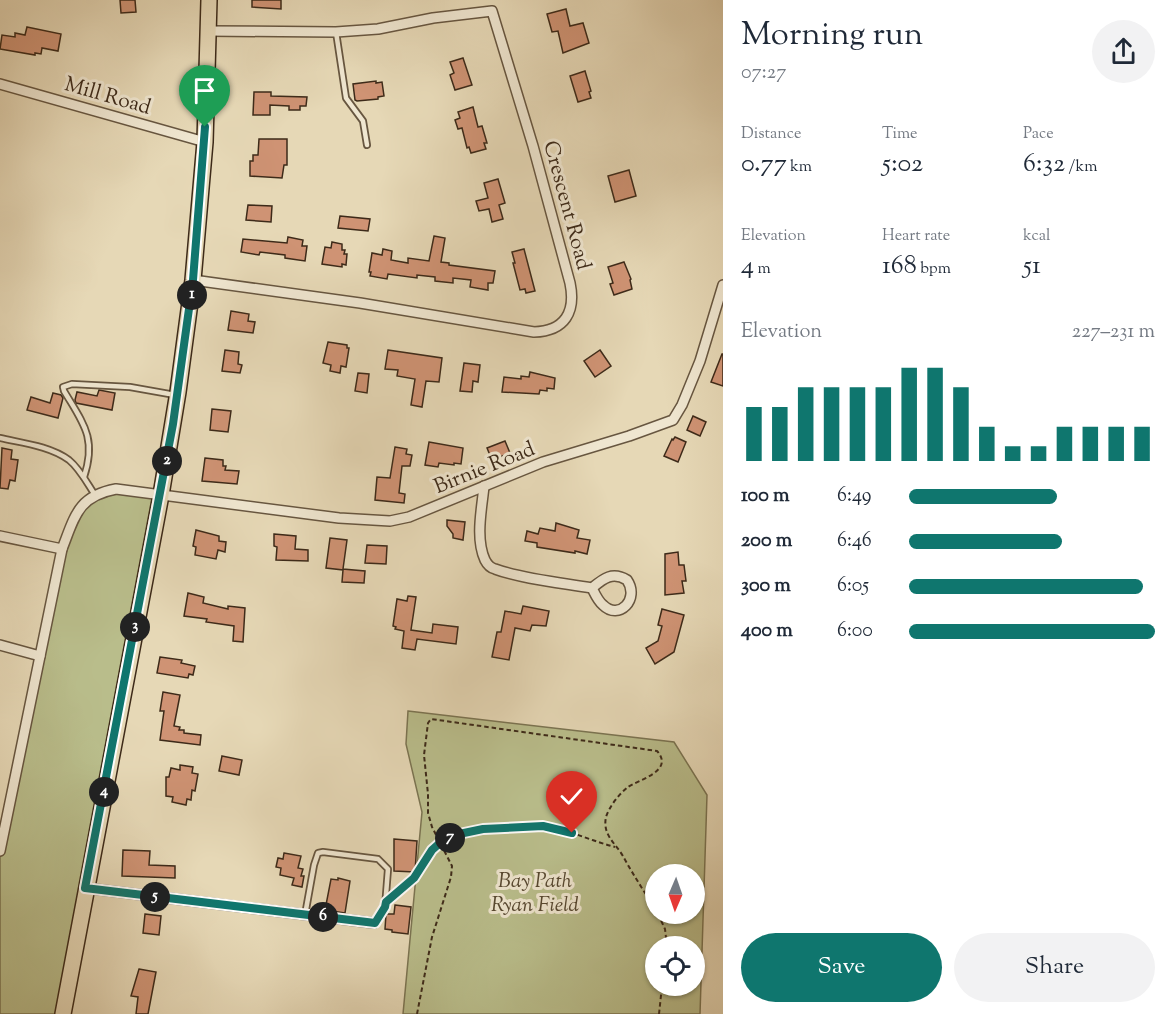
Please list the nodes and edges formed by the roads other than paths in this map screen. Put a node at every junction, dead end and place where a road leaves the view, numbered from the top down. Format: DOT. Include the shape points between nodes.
graph roads {
  1 [pos="209,0"];
  2 [pos="208,31"];
  3 [pos="336,32"];
  4 [pos="0,84"];
  5 [pos="205,142"];
  6 [pos="367,145"];
  7 [pos="193,280"];
  8 [pos="723,285"];
  9 [pos="178,395"];
  10 [pos="0,438"];
  11 [pos="84,477"];
  12 [pos="484,486"];
  13 [pos="95,495"];
  14 [pos="161,495"];
  15 [pos="0,536"];
  16 [pos="62,549"];
  17 [pos="592,588"];
  18 [pos="0,645"];
  19 [pos="40,656"];
  20 [pos="3,817"];
  21 [pos="0,851"];
  22 [pos="85,888"];
  23 [pos="305,915"];
  24 [pos="375,923"];
  25 [pos="63,1014"];
  1 -- 2 [label="main road"];
  2 -- 3 [label="street, Crescent Road"];
  2 -- 5 [label="main road"];
  3 -- 6 [label="lane" via="346,98 363,121"];
  3 -- 7 [label="street, Crescent Road" via="492,11 570,283 572,303 568,316 551,329 534,332"];
  4 -- 5 [label="street, Mill Road"];
  5 -- 7 [label="main road"];
  7 -- 9 [label="main road"];
  8 -- 12 [label="street, Birnie Road" via="700,361 673,420 543,462"];
  9 -- 11 [label="lane" via="130,387 63,387 89,436"];
  9 -- 14 [label="main road"];
  10 -- 11 [label="lane" via="49,450 68,460"];
  11 -- 13 [label="lane"];
  12 -- 14 [label="street, Birnie Road" via="415,514 386,521"];
  12 -- 17 [label="street" via="481,544 489,565 515,574"];
  13 -- 14 [label="street, Birnie Road" via="116,489"];
  13 -- 16 [label="street" via="76,514"];
  14 -- 22 [label="main road"];
  15 -- 16 [label="street"];
  16 -- 19 [label="street"];
  17 -- 17 [label="street" via="604,606 614,610 625,607 632,597 627,580 616,575"];
  18 -- 19 [label="street"];
  19 -- 20 [label="street"];
  20 -- 21 [label="street"];
  22 -- 23 [label="street"];
  22 -- 25 [label="main road"];
  23 -- 24 [label="street"];
  23 -- 24 [label="lane" via="314,865 318,853 323,852 378,859 388,869 385,907"];
}
